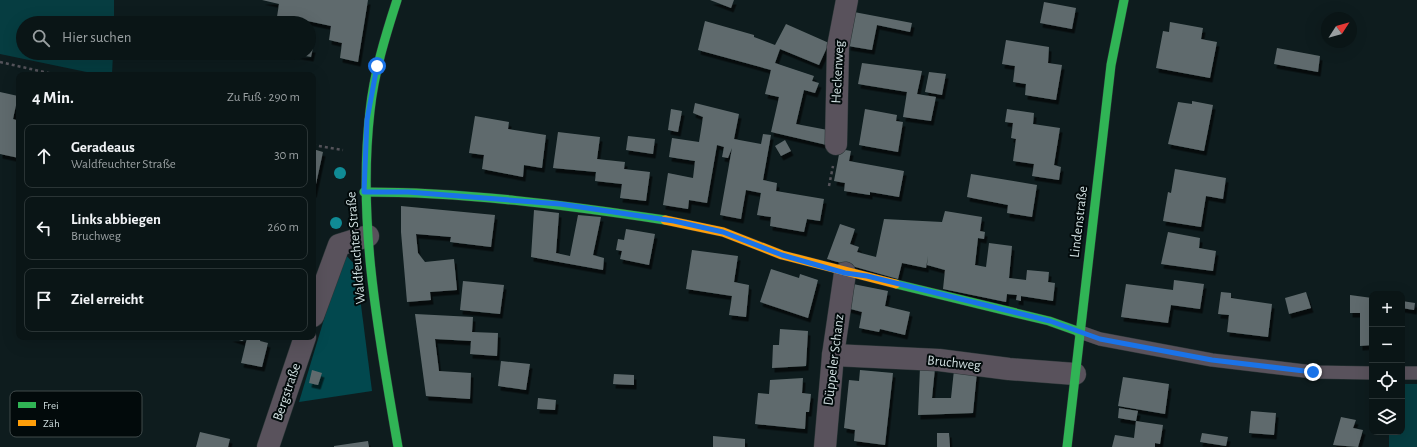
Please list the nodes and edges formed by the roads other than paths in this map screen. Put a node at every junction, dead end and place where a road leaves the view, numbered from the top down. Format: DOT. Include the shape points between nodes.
graph roads {
  1 [pos="397,0"];
  2 [pos="847,0"];
  3 [pos="1124,0"];
  4 [pos="836,144"];
  5 [pos="364,192"];
  6 [pos="368,236"];
  7 [pos="845,273"];
  8 [pos="316,308"];
  9 [pos="1080,332"];
  10 [pos="305,340"];
  11 [pos="833,355"];
  12 [pos="1369,373"];
  13 [pos="1405,373"];
  14 [pos="1417,373"];
  15 [pos="1075,374"];
  16 [pos="268,447"];
  17 [pos="398,447"];
  18 [pos="825,447"];
  19 [pos="1067,447"];
  1 -- 5 [label="street, Waldfeuchter Straße" via="370,94"];
  2 -- 4 [label="street, Heckenweg" via="838,47"];
  3 -- 9 [label="street, Lindenstraße" via="1112,65"];
  5 -- 6 [label="street, Waldfeuchter Straße"];
  5 -- 7 [label="street" via="408,192 560,204 674,221 723,232 782,255"];
  6 -- 8 [label="street" via="339,245"];
  6 -- 17 [label="street, Waldfeuchter Straße" via="374,304"];
  7 -- 9 [label="street" via="867,276 1050,321"];
  7 -- 11 [label="street, Düppeler Schanz"];
  9 -- 12 [label="lane" via="1100,339 1212,360 1313,372"];
  9 -- 15 [label="street, Lindenstraße"];
  10 -- 16 [label="street, Bergstraße"];
  11 -- 15 [label="street, Bruchweg" via="939,360"];
  11 -- 18 [label="street, Düppeler Schanz"];
  13 -- 14 [label="lane"];
  15 -- 19 [label="street, Lindenstraße"];
}
